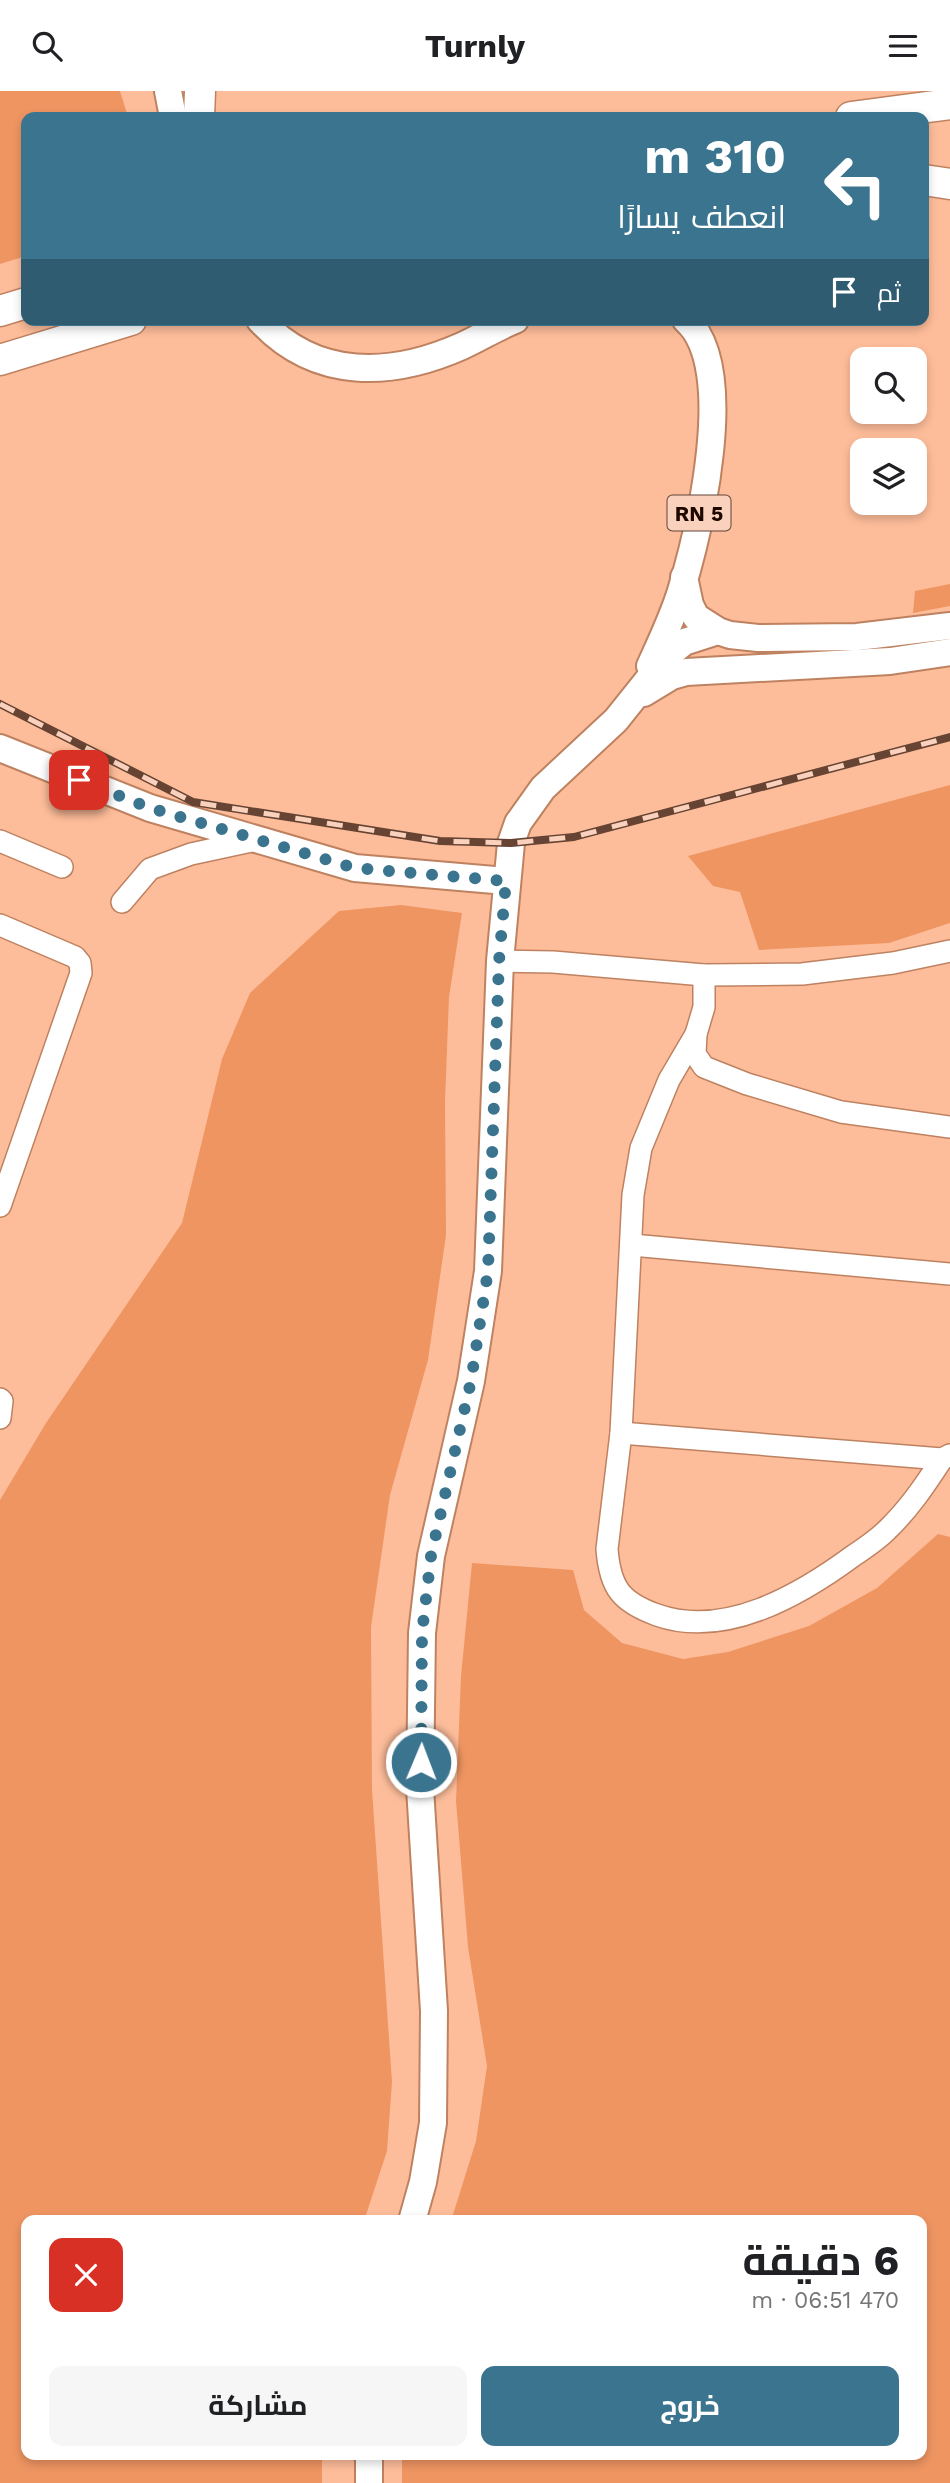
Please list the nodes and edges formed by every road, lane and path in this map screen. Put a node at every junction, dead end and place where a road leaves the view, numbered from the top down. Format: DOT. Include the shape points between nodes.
graph roads {
  1 [pos="167,91"];
  2 [pos="190,91"];
  3 [pos="200,91"];
  4 [pos="950,104"];
  5 [pos="172,112"];
  6 [pos="195,112"];
  7 [pos="197,112"];
  8 [pos="889,112"];
  9 [pos="950,117"];
  10 [pos="929,118"];
  11 [pos="950,163"];
  12 [pos="929,164"];
  13 [pos="929,181"];
  14 [pos="950,184"];
  15 [pos="21,305"];
  16 [pos="0,311"];
  17 [pos="111,326"];
  18 [pos="266,326"];
  19 [pos="503,326"];
  20 [pos="692,326"];
  21 [pos="0,360"];
  22 [pos="684,577"];
  23 [pos="675,606"];
  24 [pos="950,626"];
  25 [pos="718,631"];
  26 [pos="684,642"];
  27 [pos="950,652"];
  28 [pos="762,668"];
  29 [pos="631,701"];
  30 [pos="0,748"];
  31 [pos="256,840"];
  32 [pos="0,841"];
  33 [pos="62,867"];
  34 [pos="506,881"];
  35 [pos="122,902"];
  36 [pos="0,925"];
  37 [pos="950,951"];
  38 [pos="499,961"];
  39 [pos="704,975"];
  40 [pos="695,1034"];
  41 [pos="950,1127"];
  42 [pos="0,1206"];
  43 [pos="632,1245"];
  44 [pos="950,1274"];
  45 [pos="0,1399"];
  46 [pos="0,1418"];
  47 [pos="621,1433"];
  48 [pos="946,1457"];
  49 [pos="414,2215"];
  50 [pos="369,2460"];
  51 [pos="369,2483"];
  1 -- 5 [label="main road"];
  2 -- 6 [label="main road"];
  3 -- 7 [label="highway"];
  4 -- 8 [label="highway"];
  9 -- 10 [label="highway"];
  11 -- 12 [label="highway"];
  13 -- 14 [label="highway"];
  15 -- 16 [label="highway"];
  17 -- 21 [label="highway"];
  18 -- 19 [label="main road" via="281,340 331,365 358,369 409,363 460,347"];
  20 -- 22 [label="main road, RN 5" via="713,380 709,465"];
  22 -- 23 [label="main road, RN 5"];
  22 -- 25 [label="main road, RN 5" via="696,617"];
  23 -- 26 [label="main road"];
  23 -- 29 [label="main road, RN 5"];
  24 -- 25 [label="main road, RN 5" via="857,637 758,638"];
  25 -- 26 [label="main road"];
  26 -- 28 [label="main road" via="702,652"];
  26 -- 29 [label="main road"];
  27 -- 28 [label="main road" via="890,661"];
  28 -- 29 [label="main road" via="686,671"];
  29 -- 34 [label="main road" via="530,803 511,843"];
  30 -- 31 [label="main road" via="150,808"];
  31 -- 34 [label="main road" via="355,868"];
  31 -- 35 [label="street" via="191,854 150,869"];
  32 -- 33 [label="street"];
  34 -- 38 [label="main road"];
  36 -- 42 [label="street" via="75,957 81,973"];
  37 -- 39 [label="street" via="802,974"];
  38 -- 39 [label="street"];
  38 -- 49 [label="main road" via="488,1271 471,1381 431,1556 422,1633 420,1788 434,2011 433,2123"];
  39 -- 40 [label="street" via="704,1007"];
  40 -- 41 [label="street" via="695,1055 704,1066 747,1084 841,1112"];
  40 -- 43 [label="street" via="668,1080 641,1148 633,1195"];
  43 -- 44 [label="street"];
  43 -- 47 [label="street"];
  45 -- 46 [label="street"];
  47 -- 48 [label="street"];
  47 -- 48 [label="street" via="607,1549 616,1588 634,1606 669,1619 707,1622 774,1604 822,1579 886,1532"];
  50 -- 51 [label="main road"];
}
